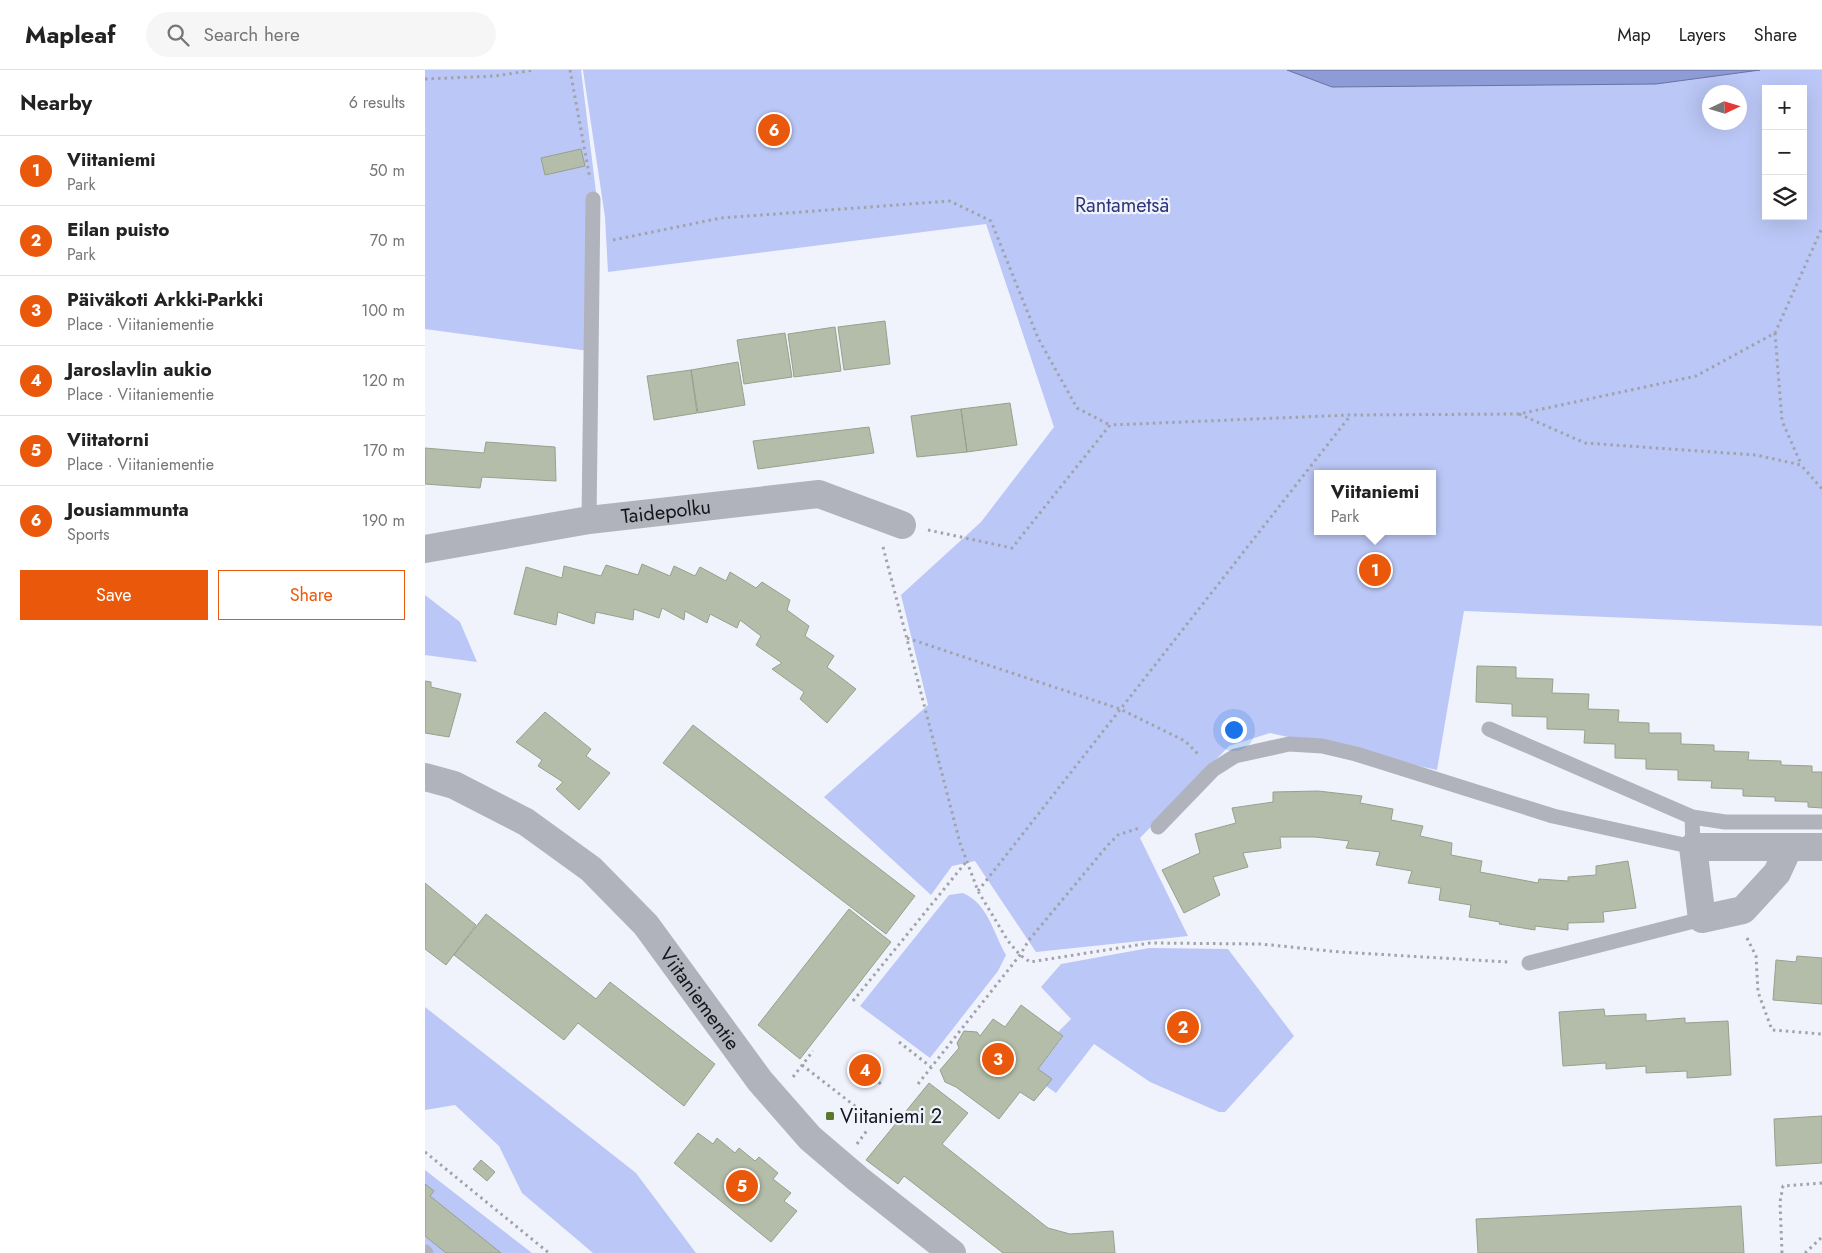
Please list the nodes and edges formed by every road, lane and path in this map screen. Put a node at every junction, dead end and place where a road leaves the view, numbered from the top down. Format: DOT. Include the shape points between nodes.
graph roads {
  1 [pos="534,70"];
  2 [pos="570,70"];
  3 [pos="425,79"];
  4 [pos="593,199"];
  5 [pos="1822,228"];
  6 [pos="593,244"];
  7 [pos="1775,333"];
  8 [pos="1519,414"];
  9 [pos="1350,415"];
  10 [pos="1110,425"];
  11 [pos="1801,465"];
  12 [pos="1822,489"];
  13 [pos="875,515"];
  14 [pos="589,520"];
  15 [pos="902,525"];
  16 [pos="425,549"];
  17 [pos="906,638"];
  18 [pos="1120,710"];
  19 [pos="1489,729"];
  20 [pos="1213,770"];
  21 [pos="425,777"];
  22 [pos="1692,817"];
  23 [pos="1822,822"];
  24 [pos="1158,827"];
  25 [pos="1693,847"];
  26 [pos="1822,847"];
  27 [pos="1787,849"];
  28 [pos="967,862"];
  29 [pos="978,891"];
  30 [pos="1735,912"];
  31 [pos="1702,919"];
  32 [pos="1020,955"];
  33 [pos="1529,963"];
  34 [pos="853,1001"];
  35 [pos="1822,1034"];
  36 [pos="899,1042"];
  37 [pos="813,1052"];
  38 [pos="802,1065"];
  39 [pos="931,1067"];
  40 [pos="874,1078"];
  41 [pos="791,1079"];
  42 [pos="918,1084"];
  43 [pos="883,1085"];
  44 [pos="864,1113"];
  45 [pos="868,1129"];
  46 [pos="862,1137"];
  47 [pos="425,1152"];
  48 [pos="1822,1183"];
  49 [pos="1822,1237"];
  50 [pos="549,1253"];
  51 [pos="952,1253"];
  52 [pos="1782,1253"];
  53 [pos="1805,1253"];
  1 -- 3 [label="path" via="495,76"];
  2 -- 4 [label="path"];
  4 -- 6 [label="lane"];
  5 -- 7 [label="path"];
  6 -- 10 [label="path" via="721,218 950,201 991,221 1038,338 1077,408"];
  6 -- 14 [label="lane"];
  7 -- 8 [label="path" via="1696,376"];
  7 -- 11 [label="path" via="1782,421"];
  8 -- 9 [label="path"];
  8 -- 11 [label="path" via="1585,443 1756,455"];
  9 -- 10 [label="path"];
  9 -- 18 [label="path"];
  10 -- 15 [label="path" via="1012,548"];
  11 -- 12 [label="path"];
  13 -- 14 [label="street, Taidepolku" via="819,494"];
  13 -- 15 [label="street, Taidepolku"];
  13 -- 17 [label="path"];
  14 -- 16 [label="street, Taidepolku"];
  17 -- 18 [label="path"];
  17 -- 28 [label="path"];
  18 -- 20 [label="path" via="1185,740"];
  18 -- 29 [label="path"];
  19 -- 22 [label="lane"];
  20 -- 24 [label="lane"];
  20 -- 25 [label="lane" via="1235,756 1260,749 1289,744 1322,746 1553,816"];
  21 -- 51 [label="street, Viitaniementie" via="454,785 526,822 591,869 646,925 760,1081 810,1138"];
  22 -- 23 [label="lane" via="1725,822"];
  22 -- 25 [label="lane"];
  24 -- 32 [label="path" via="1147,826 1118,835 1029,940"];
  25 -- 27 [label="street"];
  25 -- 31 [label="street"];
  26 -- 27 [label="street"];
  27 -- 30 [label="street" via="1777,873 1743,910"];
  28 -- 29 [label="path"];
  28 -- 34 [label="path"];
  29 -- 32 [label="path"];
  30 -- 31 [label="street"];
  30 -- 35 [label="path" via="1756,956 1758,992 1772,1030"];
  31 -- 33 [label="lane"];
  32 -- 33 [label="path" via="1030,962 1150,943 1261,944"];
  32 -- 39 [label="path"];
  36 -- 39 [label="path"];
  37 -- 38 [label="path"];
  38 -- 41 [label="path"];
  38 -- 44 [label="path"];
  39 -- 42 [label="path"];
  40 -- 43 [label="path"];
  45 -- 46 [label="path"];
  47 -- 50 [label="path"];
  48 -- 52 [label="path" via="1783,1186 1780,1202"];
  49 -- 53 [label="path"];
}
